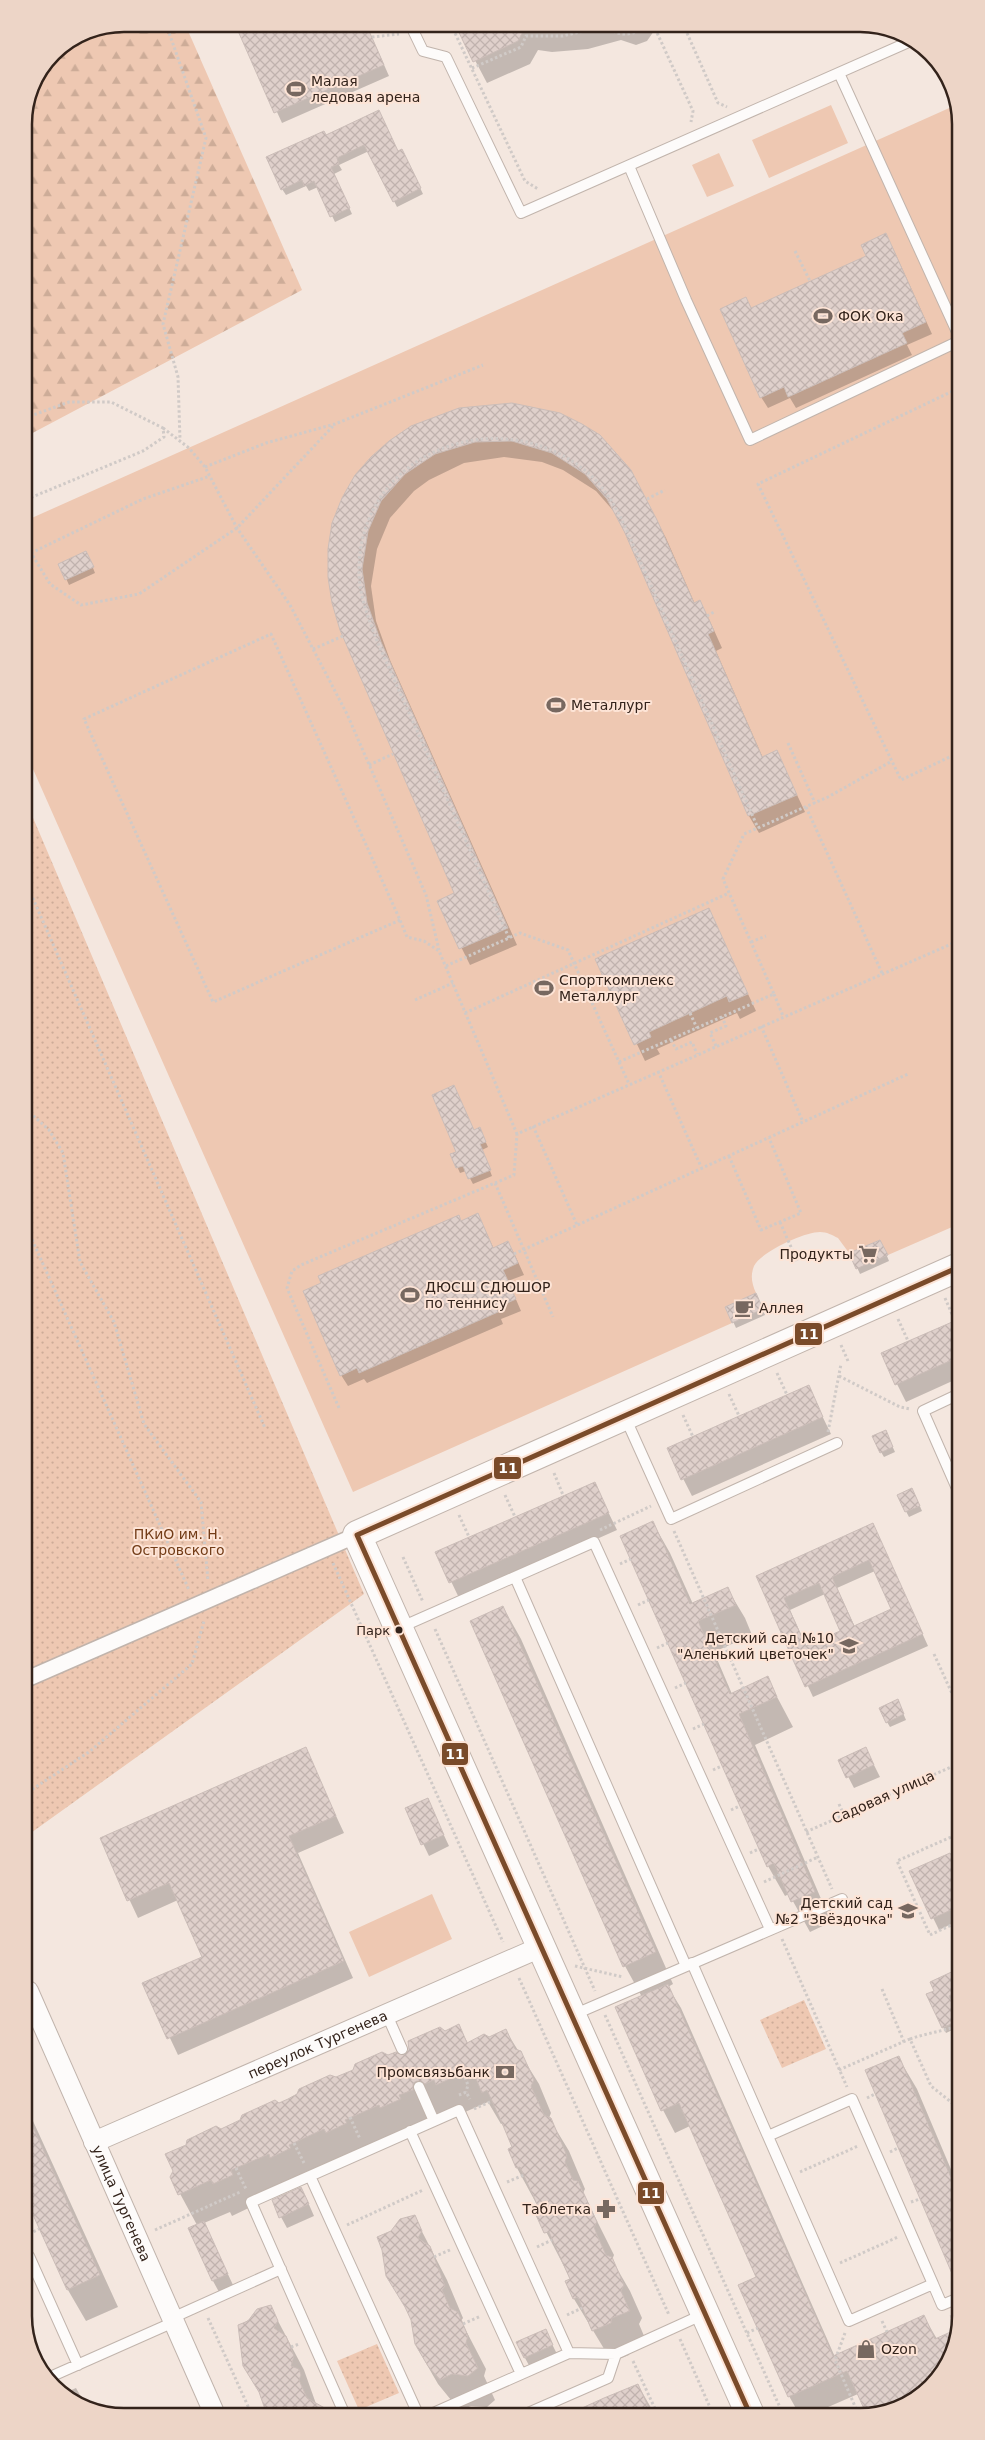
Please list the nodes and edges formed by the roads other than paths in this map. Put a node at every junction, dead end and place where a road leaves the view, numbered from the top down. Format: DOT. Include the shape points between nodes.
graph roads {
  1 [pos="414,32"];
  2 [pos="904,44"];
  3 [pos="839,73"];
  4 [pos="629,166"];
  5 [pos="952,323"];
  6 [pos="952,344"];
  7 [pos="952,1270"];
  8 [pos="952,1397"];
  9 [pos="624,1416"];
  10 [pos="837,1443"];
  11 [pos="952,1477"];
  12 [pos="357,1535"];
  13 [pos="515,1577"];
  14 [pos="398,1628"];
  15 [pos="32,1677"];
  16 [pos="839,1900"];
  17 [pos="773,1928"];
  18 [pos="544,1954"];
  19 [pos="689,1965"];
  20 [pos="32,2000"];
  21 [pos="387,2014"];
  22 [pos="572,2016"];
  23 [pos="402,2049"];
  24 [pos="419,2087"];
  25 [pos="434,2121"];
  26 [pos="410,2131"];
  27 [pos="768,2136"];
  28 [pos="94,2142"];
  29 [pos="310,2176"];
  30 [pos="32,2263"];
  31 [pos="281,2269"];
  32 [pos="933,2284"];
  33 [pos="952,2301"];
  34 [pos="705,2314"];
  35 [pos="173,2320"];
  36 [pos="569,2353"];
  37 [pos="616,2354"];
  38 [pos="78,2365"];
  39 [pos="521,2374"];
  40 [pos="54,2375"];
  41 [pos="212,2407"];
  42 [pos="342,2407"];
  43 [pos="415,2407"];
  44 [pos="446,2407"];
  45 [pos="540,2408"];
  46 [pos="747,2408"];
  1 -- 4 [label="lane" via="423,51 446,57 521,213"];
  2 -- 3 [label="lane"];
  3 -- 4 [label="lane"];
  3 -- 5 [label="lane"];
  4 -- 6 [label="lane" via="750,440"];
  7 -- 9 [label="main road"];
  8 -- 11 [label="lane" via="923,1411"];
  9 -- 10 [label="lane" via="671,1519"];
  9 -- 12 [label="main road"];
  12 -- 14 [label="main road"];
  12 -- 15 [label="street"];
  13 -- 14 [label="lane"];
  13 -- 17 [label="lane" via="594,1542 751,1888"];
  13 -- 19 [label="lane"];
  14 -- 18 [label="main road"];
  16 -- 17 [label="lane"];
  17 -- 19 [label="lane"];
  18 -- 21 [label="street, переулок Тургенева" via="511,1960"];
  18 -- 22 [label="main road"];
  19 -- 22 [label="lane"];
  19 -- 27 [label="lane"];
  20 -- 28 [label="street, улица Тургенева"];
  21 -- 23 [label="lane"];
  21 -- 28 [label="street, переулок Тургенева"];
  22 -- 34 [label="main road"];
  24 -- 25 [label="lane"];
  25 -- 26 [label="lane"];
  25 -- 36 [label="lane" via="459,2110"];
  26 -- 29 [label="lane"];
  26 -- 39 [label="lane"];
  27 -- 32 [label="lane" via="849,2321"];
  27 -- 32 [label="lane" via="852,2099"];
  28 -- 35 [label="street, улица Тургенева"];
  29 -- 31 [label="lane" via="251,2202"];
  29 -- 43 [label="lane"];
  30 -- 38 [label="lane"];
  31 -- 35 [label="lane"];
  31 -- 42 [label="lane"];
  32 -- 33 [label="lane" via="942,2305"];
  34 -- 37 [label="lane"];
  34 -- 46 [label="main road"];
  35 -- 38 [label="lane"];
  35 -- 41 [label="street, улица Тургенева"];
  36 -- 37 [label="lane"];
  36 -- 39 [label="lane"];
  37 -- 45 [label="lane" via="608,2378"];
  38 -- 40 [label="lane"];
  39 -- 44 [label="lane"];
}
